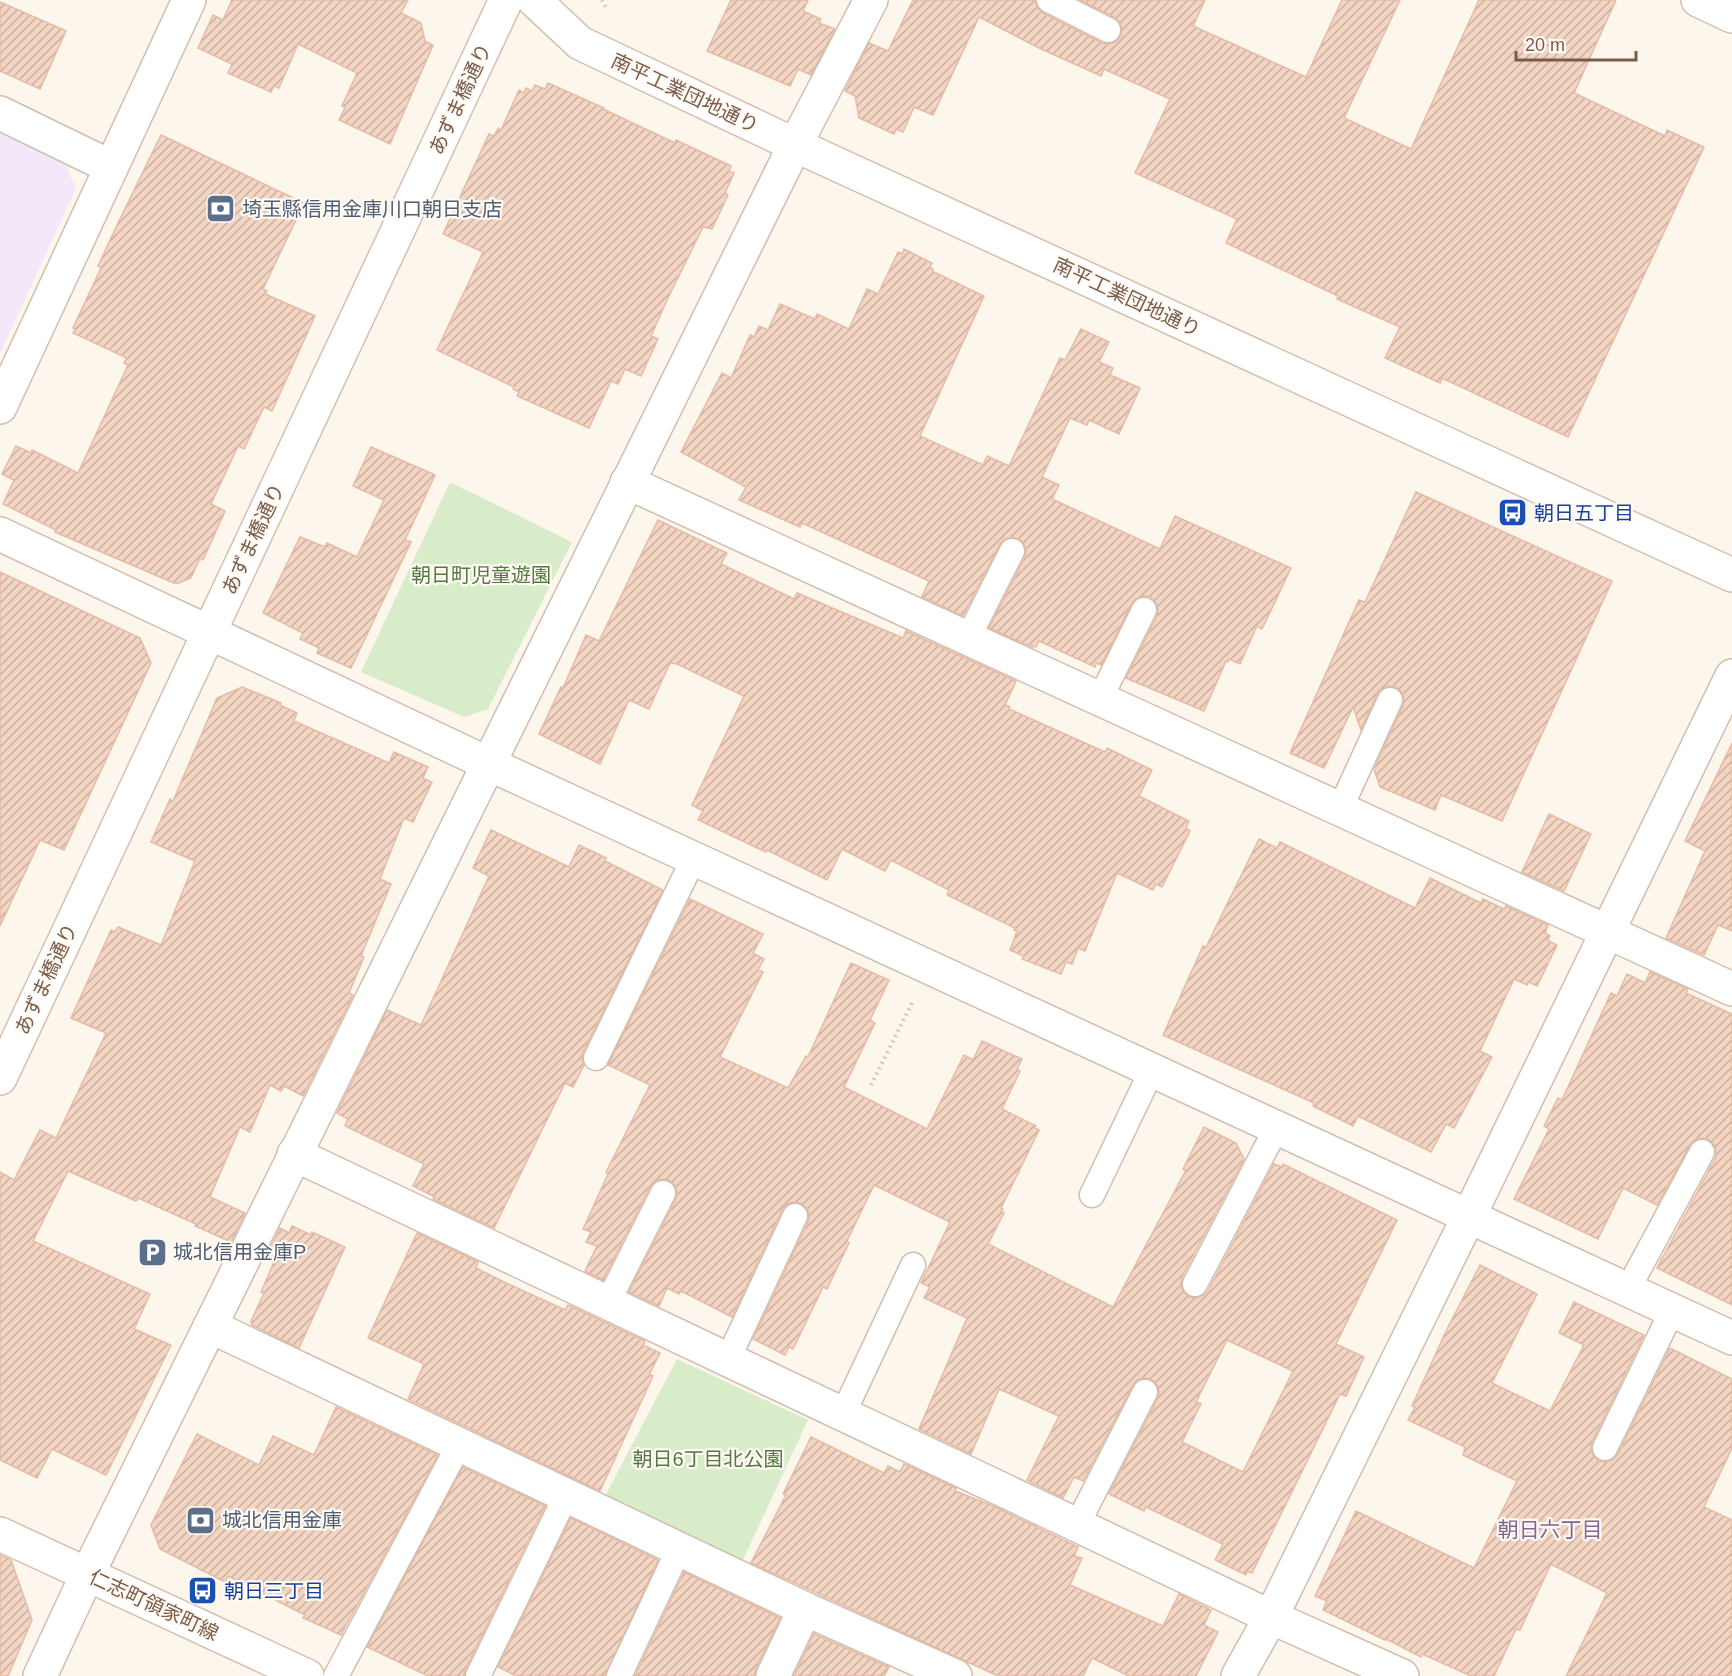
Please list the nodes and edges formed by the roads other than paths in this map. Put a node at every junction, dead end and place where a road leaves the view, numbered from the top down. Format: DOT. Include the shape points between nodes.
graph roads {
  1 [pos="189,0"];
  2 [pos="506,0"];
  3 [pos="534,0"];
  4 [pos="871,0"];
  5 [pos="1049,0"];
  6 [pos="1698,0"];
  7 [pos="1732,16"];
  8 [pos="1108,30"];
  9 [pos="0,113"];
  10 [pos="795,145"];
  11 [pos="111,166"];
  12 [pos="0,407"];
  13 [pos="627,482"];
  14 [pos="0,534"];
  15 [pos="1012,551"];
  16 [pos="1732,575"];
  17 [pos="1144,610"];
  18 [pos="208,633"];
  19 [pos="968,638"];
  20 [pos="1732,676"];
  21 [pos="1100,699"];
  22 [pos="1390,700"];
  23 [pos="489,764"];
  24 [pos="1340,809"];
  25 [pos="694,858"];
  26 [pos="1609,931"];
  27 [pos="1732,988"];
  28 [pos="596,1058"];
  29 [pos="1152,1070"];
  30 [pos="0,1078"];
  31 [pos="1276,1127"];
  32 [pos="1702,1152"];
  33 [pos="294,1154"];
  34 [pos="663,1193"];
  35 [pos="1092,1195"];
  36 [pos="795,1216"];
  37 [pos="1469,1216"];
  38 [pos="913,1265"];
  39 [pos="1195,1284"];
  40 [pos="1628,1289"];
  41 [pos="608,1302"];
  42 [pos="1672,1311"];
  43 [pos="210,1326"];
  44 [pos="1729,1329"];
  45 [pos="728,1359"];
  46 [pos="1145,1392"];
  47 [pos="843,1414"];
  48 [pos="459,1445"];
  49 [pos="1605,1448"];
  50 [pos="566,1496"];
  51 [pos="1077,1525"];
  52 [pos="0,1534"];
  53 [pos="679,1550"];
  54 [pos="87,1575"];
  55 [pos="805,1609"];
  56 [pos="1271,1617"];
  57 [pos="939,1673"];
  58 [pos="40,1676"];
  59 [pos="307,1676"];
  60 [pos="336,1676"];
  61 [pos="478,1676"];
  62 [pos="619,1676"];
  63 [pos="772,1676"];
  64 [pos="1238,1676"];
  65 [pos="1402,1676"];
  1 -- 11 [label="street"];
  2 -- 18 [label="street, あずま橋通り"];
  3 -- 10 [label="street, 南平工業団地通り" via="580,43"];
  4 -- 10 [label="street"];
  5 -- 8 [label="lane"];
  6 -- 7 [label="street"];
  9 -- 11 [label="street"];
  10 -- 13 [label="street"];
  10 -- 16 [label="street, 南平工業団地通り"];
  11 -- 12 [label="street"];
  13 -- 19 [label="street"];
  13 -- 23 [label="street"];
  14 -- 18 [label="street"];
  15 -- 19 [label="lane"];
  17 -- 21 [label="lane"];
  18 -- 23 [label="street"];
  18 -- 30 [label="street, あずま橋通り"];
  19 -- 21 [label="street"];
  20 -- 26 [label="street"];
  21 -- 24 [label="street"];
  22 -- 24 [label="lane"];
  23 -- 25 [label="street"];
  23 -- 33 [label="street"];
  24 -- 26 [label="street"];
  25 -- 28 [label="lane"];
  25 -- 29 [label="street"];
  26 -- 27 [label="street"];
  26 -- 37 [label="street"];
  29 -- 31 [label="street"];
  29 -- 35 [label="lane"];
  31 -- 37 [label="street"];
  31 -- 39 [label="lane"];
  32 -- 40 [label="lane"];
  33 -- 41 [label="street"];
  33 -- 43 [label="street"];
  34 -- 41 [label="lane"];
  36 -- 45 [label="lane"];
  37 -- 40 [label="street"];
  37 -- 56 [label="street"];
  38 -- 47 [label="lane"];
  40 -- 42 [label="street"];
  41 -- 45 [label="street"];
  42 -- 44 [label="street"];
  42 -- 49 [label="lane"];
  43 -- 48 [label="street"];
  43 -- 54 [label="street"];
  45 -- 47 [label="street"];
  46 -- 51 [label="lane"];
  47 -- 51 [label="street"];
  48 -- 50 [label="street"];
  48 -- 60 [label="lane"];
  50 -- 53 [label="street"];
  50 -- 61 [label="lane"];
  51 -- 56 [label="street"];
  52 -- 54 [label="street, 仁志町領家町線"];
  53 -- 55 [label="street"];
  53 -- 62 [label="lane"];
  54 -- 58 [label="street"];
  54 -- 59 [label="street, 仁志町領家町線"];
  55 -- 57 [label="street"];
  55 -- 63 [label="street"];
  56 -- 64 [label="street"];
  56 -- 65 [label="street"];
}
